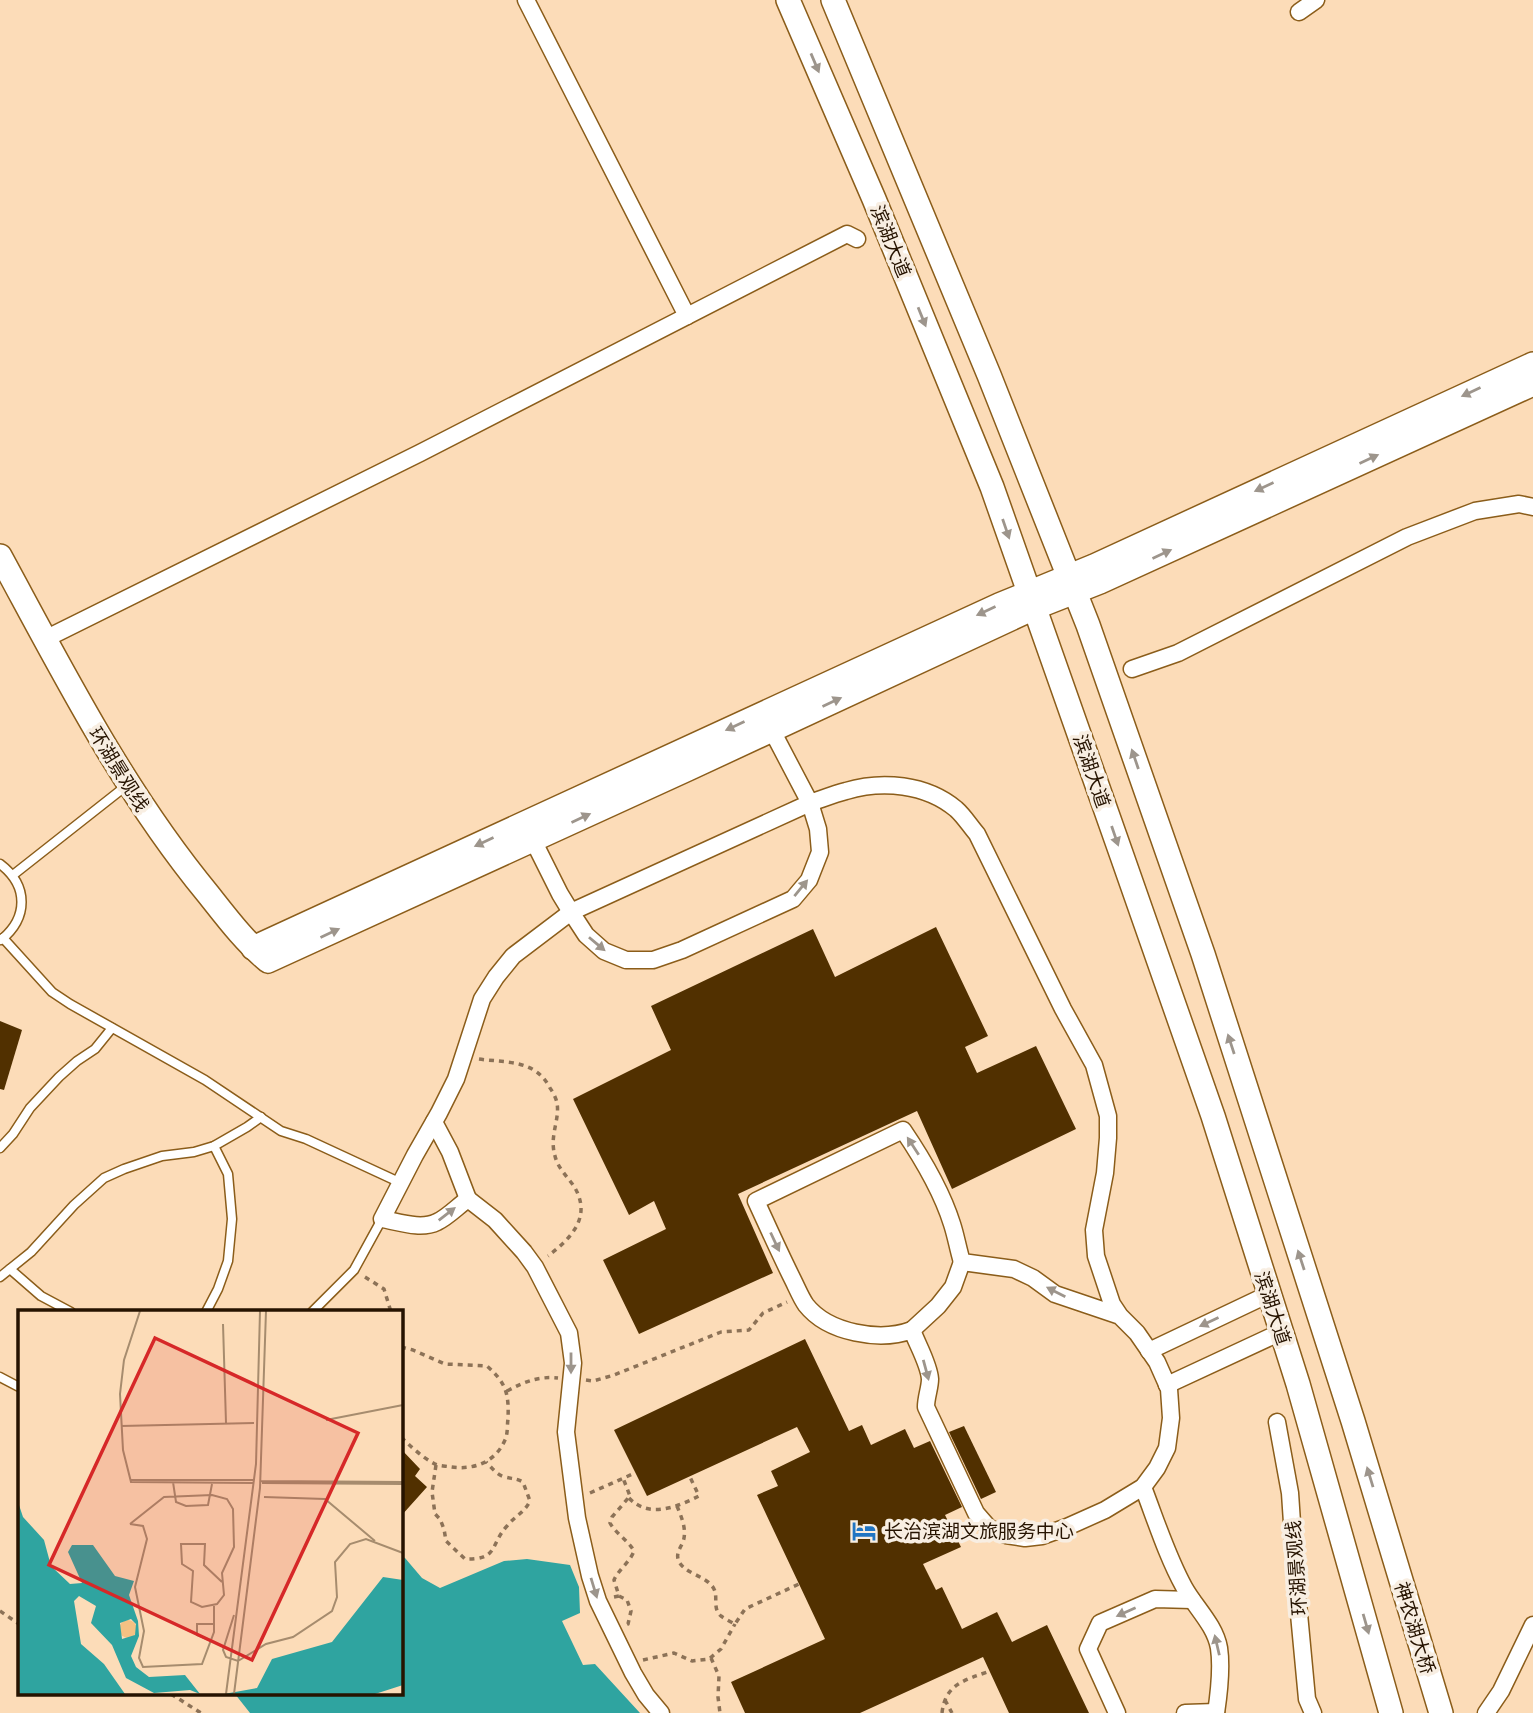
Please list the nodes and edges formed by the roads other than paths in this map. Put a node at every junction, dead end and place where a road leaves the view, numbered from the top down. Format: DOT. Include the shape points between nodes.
graph roads {
  1 [pos="526,0"];
  2 [pos="788,0"];
  3 [pos="833,0"];
  4 [pos="1316,0"];
  5 [pos="1299,12"];
  6 [pos="857,239"];
  7 [pos="687,316"];
  8 [pos="1533,364"];
  9 [pos="1533,384"];
  10 [pos="1533,507"];
  11 [pos="0,556"];
  12 [pos="1072,584"];
  13 [pos="1031,600"];
  14 [pos="45,639"];
  15 [pos="1132,669"];
  16 [pos="767,722"];
  17 [pos="128,785"];
  18 [pos="810,803"];
  19 [pos="529,832"];
  20 [pos="0,864"];
  21 [pos="13,875"];
  22 [pos="571,912"];
  23 [pos="2,940"];
  24 [pos="112,1028"];
  25 [pos="261,1117"];
  26 [pos="434,1122"];
  27 [pos="214,1146"];
  28 [pos="0,1147"];
  29 [pos="401,1183"];
  30 [pos="468,1199"];
  31 [pos="383,1220"];
  32 [pos="962,1262"];
  33 [pos="10,1269"];
  34 [pos="0,1277"];
  35 [pos="1269,1294"];
  36 [pos="67,1310"];
  37 [pos="207,1310"];
  38 [pos="314,1310"];
  39 [pos="1120,1315"];
  40 [pos="912,1330"];
  41 [pos="1281,1332"];
  42 [pos="1149,1351"];
  43 [pos="0,1377"];
  44 [pos="1167,1385"];
  45 [pos="18,1386"];
  46 [pos="1277,1422"];
  47 [pos="1143,1487"];
  48 [pos="1390,1542"];
  49 [pos="1192,1600"];
  50 [pos="1533,1625"];
  51 [pos="661,1713"];
  52 [pos="1117,1713"];
  53 [pos="1185,1713"];
  54 [pos="1216,1713"];
  55 [pos="1313,1713"];
  56 [pos="1391,1713"];
  57 [pos="1441,1713"];
  58 [pos="1486,1713"];
  1 -- 7 [label="street"];
  2 -- 13 [label="main road, 滨湖大道, one-way" via="992,487"];
  3 -- 12 [label="main road, 滨湖大道"];
  4 -- 5 [label="street"];
  6 -- 7 [label="street" via="847,234"];
  7 -- 14 [label="street"];
  8 -- 12 [label="main road, one-way" via="1094,566"];
  12 -- 9 [label="main road, one-way" via="1100,583"];
  10 -- 15 [label="street" via="1519,504 1475,511 1406,537 1178,653"];
  11 -- 14 [label="main road, 环湖景观线"];
  12 -- 13 [label="main road"];
  48 -- 12 [label="main road, 滨湖大道, one-way" via="1203,954"];
  13 -- 16 [label="main road"];
  13 -- 35 [label="main road, 滨湖大道, one-way" via="1213,1116"];
  14 -- 17 [label="main road, 环湖景观线"];
  16 -- 18 [label="street"];
  16 -- 19 [label="main road"];
  17 -- 19 [label="main road, 环湖景观线" via="177,856 260,955"];
  17 -- 21 [label="lane"];
  18 -- 22 [label="street"];
  22 -- 18 [label="street, one-way" via="604,951 626,960 653,960 682,950 793,899 809,880 820,852"];
  18 -- 39 [label="street" via="848,790 910,787 957,810 977,834 1094,1065 1108,1116 1105,1173 1094,1230 1096,1256"];
  19 -- 22 [label="street"];
  20 -- 21 [label="lane"];
  21 -- 23 [label="lane" via="22,904 19,919"];
  22 -- 26 [label="street" via="513,956 496,976 482,999 456,1079"];
  23 -- 24 [label="lane" via="52,992"];
  24 -- 25 [label="lane"];
  24 -- 28 [label="lane" via="95,1049 59,1077"];
  25 -- 27 [label="lane"];
  25 -- 29 [label="lane" via="281,1131"];
  26 -- 29 [label="street"];
  26 -- 30 [label="street"];
  27 -- 33 [label="lane" via="162,1156 104,1178"];
  27 -- 37 [label="lane" via="228,1174 232,1219 229,1261"];
  29 -- 31 [label="street"];
  31 -- 30 [label="street, one-way" via="428,1225"];
  30 -- 51 [label="street, one-way" via="524,1252 569,1333 573,1363 566,1432 590,1576 629,1664"];
  31 -- 38 [label="lane" via="354,1270"];
  39 -- 32 [label="street, one-way" via="1055,1294 1014,1269"];
  32 -- 40 [label="street" via="953,1287"];
  32 -- 40 [label="street, one-way" via="942,1201 903,1130 756,1201 806,1305 824,1320 865,1335"];
  33 -- 34 [label="lane"];
  33 -- 36 [label="lane" via="41,1296"];
  35 -- 41 [label="main road, 滨湖大道"];
  35 -- 42 [label="street, one-way"];
  39 -- 42 [label="street"];
  40 -- 47 [label="street, one-way" via="929,1374 926,1407 975,1513 989,1528 1006,1535 1042,1536 1105,1510"];
  41 -- 44 [label="street"];
  41 -- 56 [label="main road, 滨湖大道, one-way"];
  42 -- 44 [label="street"];
  43 -- 45 [label="lane"];
  44 -- 47 [label="street" via="1171,1418 1167,1448"];
  46 -- 55 [label="street, 环湖景观线" via="1290,1493 1307,1699"];
  47 -- 49 [label="street" via="1169,1556"];
  48 -- 57 [label="main road, 神农湖大桥"];
  49 -- 52 [label="street, one-way" via="1155,1599 1101,1623 1088,1650"];
  54 -- 49 [label="street, one-way" via="1219,1648"];
  50 -- 58 [label="street"];
  53 -- 54 [label="street"];
}
